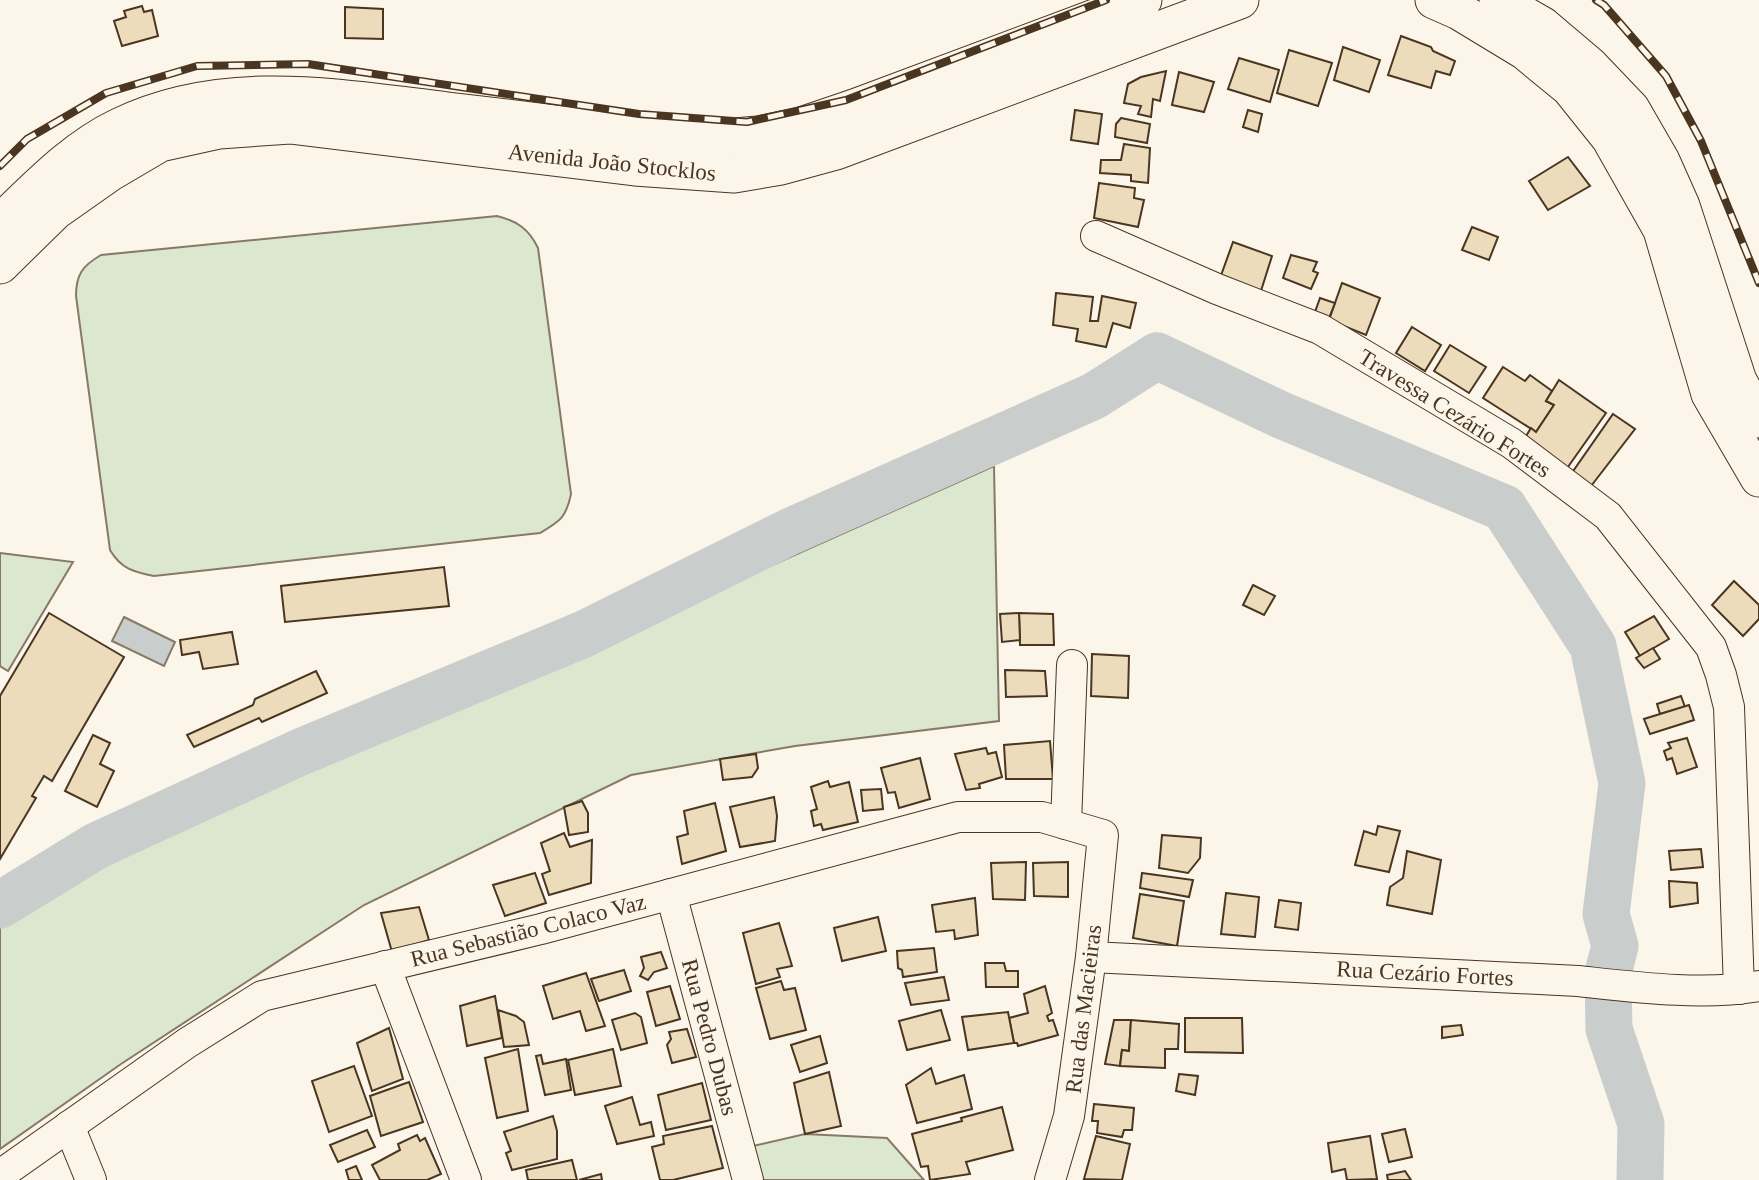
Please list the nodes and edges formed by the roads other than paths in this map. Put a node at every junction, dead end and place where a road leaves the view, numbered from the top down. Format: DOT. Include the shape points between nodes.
graph roads {
  1 [pos="1143,0"];
  2 [pos="1240,0"];
  3 [pos="1434,0"];
  4 [pos="1498,0"];
  5 [pos="0,223"];
  6 [pos="1096,236"];
  7 [pos="0,265"];
  8 [pos="1759,419"];
  9 [pos="1759,478"];
  10 [pos="1072,665"];
  11 [pos="1066,824"];
  12 [pos="1103,835"];
  13 [pos="671,894"];
  14 [pos="1091,957"];
  15 [pos="385,966"];
  16 [pos="1749,988"];
  17 [pos="69,1126"];
  18 [pos="0,1175"];
  19 [pos="91,1180"];
  20 [pos="466,1180"];
  21 [pos="748,1180"];
  22 [pos="1050,1180"];
  1 -- 5 [label="main road, Avenida João Stocklos" via="854,108 758,135 664,137 324,96 238,94 177,106 119,127 61,165"];
  2 -- 7 [label="main road, Avenida João Stocklos" via="836,151 734,174 635,167 290,125 219,130 160,144 108,173 55,211"];
  3 -- 9 [label="main road" via="1525,51 1570,88 1610,138 1662,230 1710,394"];
  4 -- 8 [label="main road" via="1543,26 1590,65 1631,109 1681,206 1738,381"];
  6 -- 16 [label="street, Travessa Cezário Fortes" via="1320,329 1511,443 1608,516 1711,648 1721,675 1729,707"];
  10 -- 11 [label="street"];
  11 -- 12 [label="street, Rua Sebastião Colaco Vaz"];
  11 -- 13 [label="street, Rua Sebastião Colaco Vaz" via="1042,817 958,817"];
  12 -- 14 [label="street, Rua das Macieiras"];
  13 -- 15 [label="street, Rua Sebastião Colaco Vaz"];
  13 -- 21 [label="street, Rua Pedro Dubas"];
  14 -- 16 [label="street, Rua Cezário Fortes" via="1578,981 1639,988"];
  14 -- 22 [label="street, Rua das Macieiras" via="1069,1116"];
  15 -- 17 [label="street, Rua Sebastião Colaco Vaz" via="262,996"];
  15 -- 20 [label="street"];
  17 -- 18 [label="street, Rua Sebastião Colaco Vaz"];
  17 -- 19 [label="street"];
}
